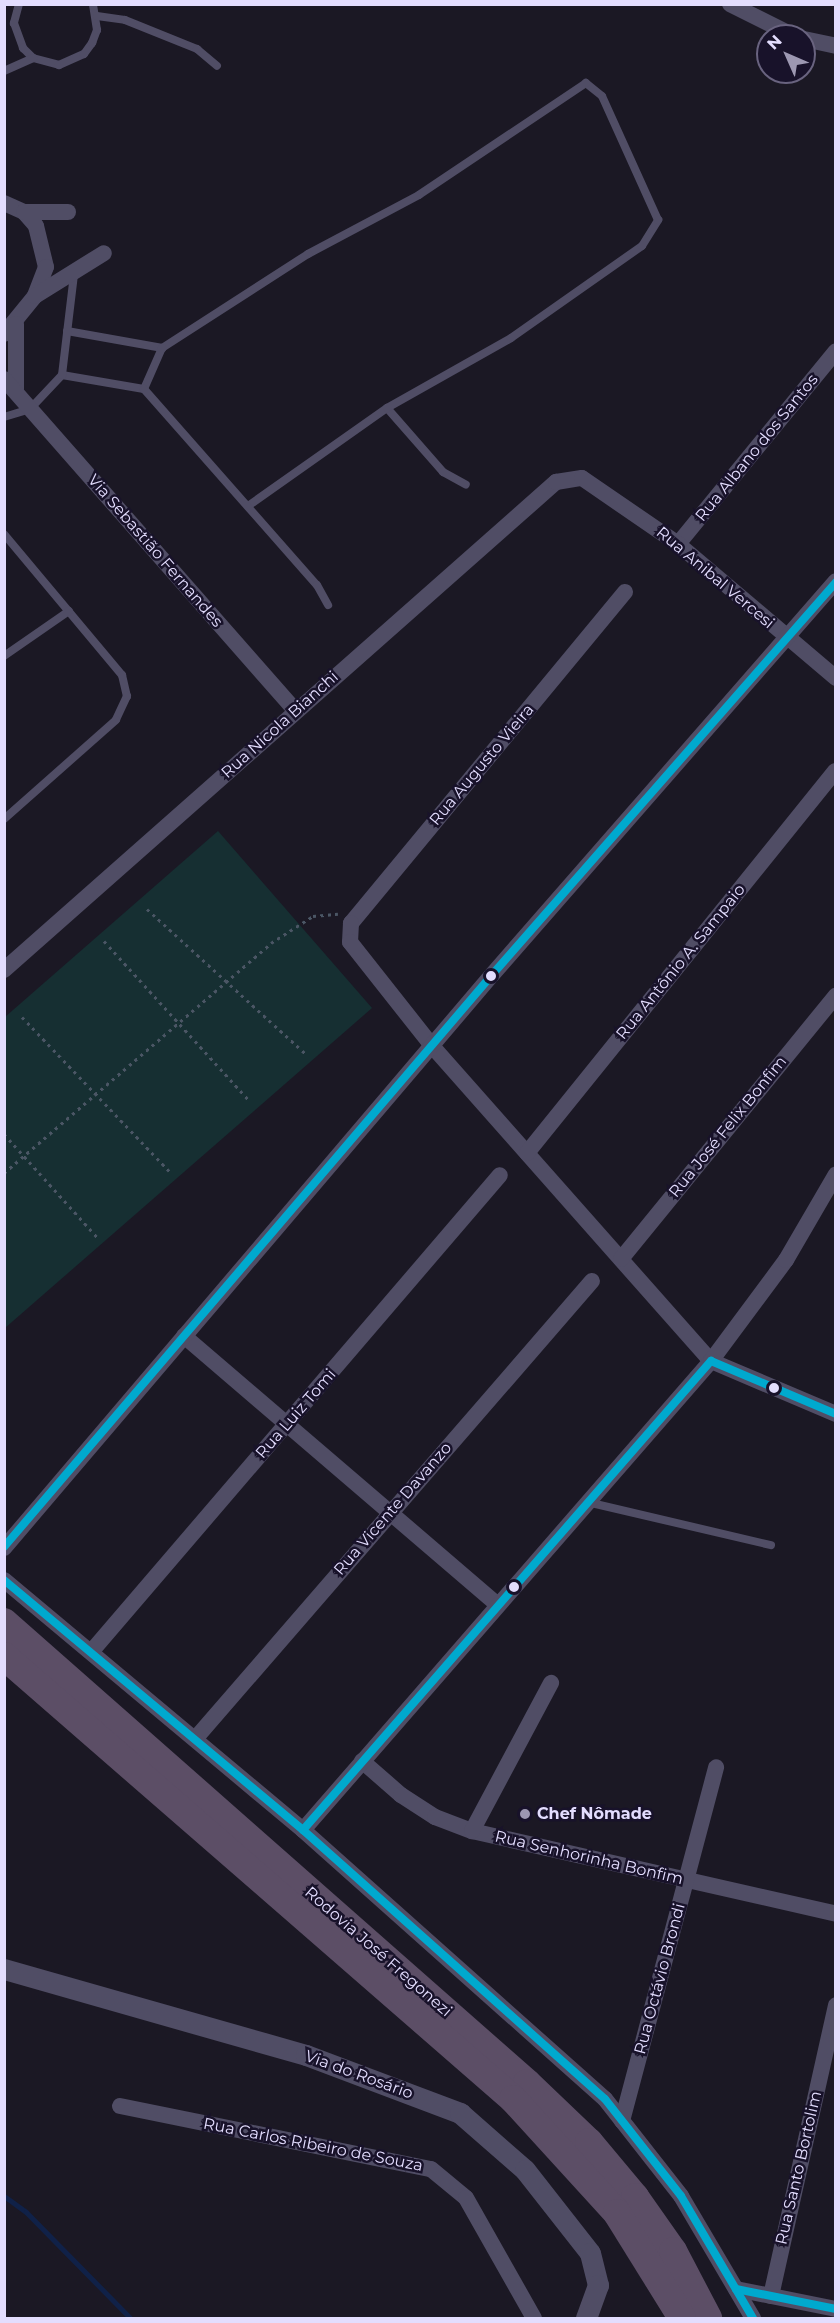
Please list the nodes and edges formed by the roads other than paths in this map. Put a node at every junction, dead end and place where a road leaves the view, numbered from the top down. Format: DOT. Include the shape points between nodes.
graph roads {
  1 [pos="19,4"];
  2 [pos="93,4"];
  3 [pos="730,4"];
  4 [pos="97,16"];
  5 [pos="14,23"];
  6 [pos="770,24"];
  7 [pos="4,30"];
  8 [pos="816,42"];
  9 [pos="836,46"];
  10 [pos="33,58"];
  11 [pos="217,66"];
  12 [pos="4,71"];
  13 [pos="4,203"];
  14 [pos="24,212"];
  15 [pos="68,212"];
  16 [pos="104,253"];
  17 [pos="74,274"];
  18 [pos="35,296"];
  19 [pos="10,329"];
  20 [pos="67,331"];
  21 [pos="162,348"];
  22 [pos="836,351"];
  23 [pos="62,375"];
  24 [pos="10,384"];
  25 [pos="144,389"];
  26 [pos="387,408"];
  27 [pos="30,409"];
  28 [pos="4,417"];
  29 [pos="556,482"];
  30 [pos="466,485"];
  31 [pos="248,506"];
  32 [pos="4,534"];
  33 [pos="678,544"];
  34 [pos="836,581"];
  35 [pos="625,592"];
  36 [pos="328,605"];
  37 [pos="69,610"];
  38 [pos="788,639"];
  39 [pos="4,656"];
  40 [pos="836,678"];
  41 [pos="296,711"];
  42 [pos="835,771"];
  43 [pos="4,819"];
  44 [pos="4,970"];
  45 [pos="836,995"];
  46 [pos="433,1047"];
  47 [pos="527,1153"];
  48 [pos="836,1174"];
  49 [pos="500,1175"];
  50 [pos="621,1259"];
  51 [pos="592,1281"];
  52 [pos="184,1336"];
  53 [pos="711,1360"];
  54 [pos="836,1414"];
  55 [pos="288,1422"];
  56 [pos="586,1502"];
  57 [pos="391,1510"];
  58 [pos="771,1545"];
  59 [pos="4,1548"];
  60 [pos="4,1580"];
  61 [pos="496,1603"];
  62 [pos="4,1622"];
  63 [pos="91,1652"];
  64 [pos="4,1656"];
  65 [pos="4,1669"];
  66 [pos="551,1683"];
  67 [pos="67,1711"];
  68 [pos="195,1739"];
  69 [pos="362,1761"];
  70 [pos="716,1767"];
  71 [pos="303,1830"];
  72 [pos="472,1831"];
  73 [pos="687,1880"];
  74 [pos="836,1914"];
  75 [pos="4,1969"];
  76 [pos="836,2005"];
  77 [pos="120,2106"];
  78 [pos="622,2121"];
  79 [pos="736,2289"];
  80 [pos="771,2296"];
  81 [pos="836,2309"];
  82 [pos="534,2319"];
  83 [pos="586,2319"];
  84 [pos="682,2319"];
  85 [pos="708,2319"];
  86 [pos="753,2319"];
  1 -- 5 [label="lane"];
  2 -- 4 [label="lane"];
  3 -- 6 [label="street"];
  4 -- 10 [label="lane" via="92,43 84,54 59,65"];
  4 -- 11 [label="lane" via="125,20 197,49"];
  5 -- 7 [label="lane"];
  5 -- 10 [label="lane" via="17,38"];
  8 -- 9 [label="street"];
  10 -- 12 [label="lane"];
  13 -- 14 [label="street"];
  14 -- 15 [label="street"];
  14 -- 18 [label="street" via="36,226 46,267"];
  16 -- 17 [label="street"];
  17 -- 18 [label="street"];
  17 -- 20 [label="lane"];
  18 -- 19 [label="street"];
  19 -- 24 [label="street, Via Sebastião Fernandes"];
  20 -- 21 [label="lane"];
  20 -- 23 [label="lane"];
  21 -- 25 [label="lane"];
  21 -- 26 [label="lane" via="308,254 419,195 586,83 602,96 658,220 642,246 511,338"];
  22 -- 33 [label="street, Rua Albano dos Santos"];
  23 -- 25 [label="lane"];
  23 -- 27 [label="lane"];
  24 -- 27 [label="street, Via Sebastião Fernandes"];
  25 -- 31 [label="lane"];
  26 -- 30 [label="lane" via="443,472"];
  26 -- 31 [label="lane"];
  27 -- 28 [label="lane"];
  27 -- 41 [label="street, Via Sebastião Fernandes"];
  29 -- 33 [label="street, Rua Anibal Vercesi" via="582,478"];
  29 -- 41 [label="street, Rua Nicola Bianchi"];
  31 -- 36 [label="lane" via="317,585"];
  32 -- 37 [label="lane"];
  33 -- 38 [label="street, Rua Anibal Vercesi"];
  34 -- 38 [label="street"];
  35 -- 46 [label="street, Rua Augusto Vieira" via="351,923 350,942"];
  37 -- 39 [label="lane"];
  37 -- 43 [label="lane" via="122,675 127,696 116,720"];
  38 -- 40 [label="street, Rua Anibal Vercesi"];
  38 -- 46 [label="street"];
  41 -- 44 [label="street, Rua Nicola Bianchi"];
  42 -- 47 [label="street, Rua Antônio A. Sampaio"];
  45 -- 50 [label="street, Rua José Felix Bonfim"];
  46 -- 47 [label="street"];
  46 -- 52 [label="street"];
  47 -- 50 [label="street"];
  48 -- 53 [label="street" via="786,1260"];
  49 -- 55 [label="street, Rua Luiz Tomi"];
  50 -- 53 [label="street"];
  51 -- 57 [label="street, Rua Vicente Davanzo"];
  52 -- 55 [label="street"];
  52 -- 59 [label="street"];
  53 -- 54 [label="street"];
  53 -- 56 [label="street"];
  55 -- 57 [label="street"];
  55 -- 63 [label="street, Rua Luiz Tomi"];
  56 -- 58 [label="lane"];
  56 -- 61 [label="street"];
  57 -- 61 [label="street"];
  57 -- 68 [label="street, Rua Vicente Davanzo"];
  60 -- 63 [label="street"];
  61 -- 69 [label="street"];
  62 -- 85 [label="highway, Rodovia José Fregonezi" via="589,2142 673,2251"];
  63 -- 68 [label="street"];
  64 -- 67 [label="highway, Rodovia José Fregonezi"];
  65 -- 67 [label="highway"];
  66 -- 72 [label="street"];
  67 -- 84 [label="highway, Rodovia José Fregonezi" via="513,2099 617,2213"];
  68 -- 71 [label="street"];
  69 -- 71 [label="street"];
  69 -- 72 [label="street, Rua Senhorinha Bonfim" via="401,1795 435,1817"];
  70 -- 73 [label="street, Rua Octávio Brondi"];
  71 -- 78 [label="street" via="605,2099"];
  72 -- 73 [label="street, Rua Senhorinha Bonfim"];
  73 -- 74 [label="street, Rua Senhorinha Bonfim"];
  73 -- 78 [label="street, Rua Octávio Brondi"];
  75 -- 83 [label="street, Via do Rosário" via="306,2055 460,2112 525,2170 591,2253 598,2285"];
  76 -- 80 [label="street, Rua Santo Bortolim"];
  77 -- 82 [label="street, Rua Carlos Ribeiro de Souza" via="431,2169 466,2198"];
  78 -- 79 [label="street" via="681,2196"];
  79 -- 80 [label="street"];
  79 -- 86 [label="street"];
  80 -- 81 [label="street"];
}
